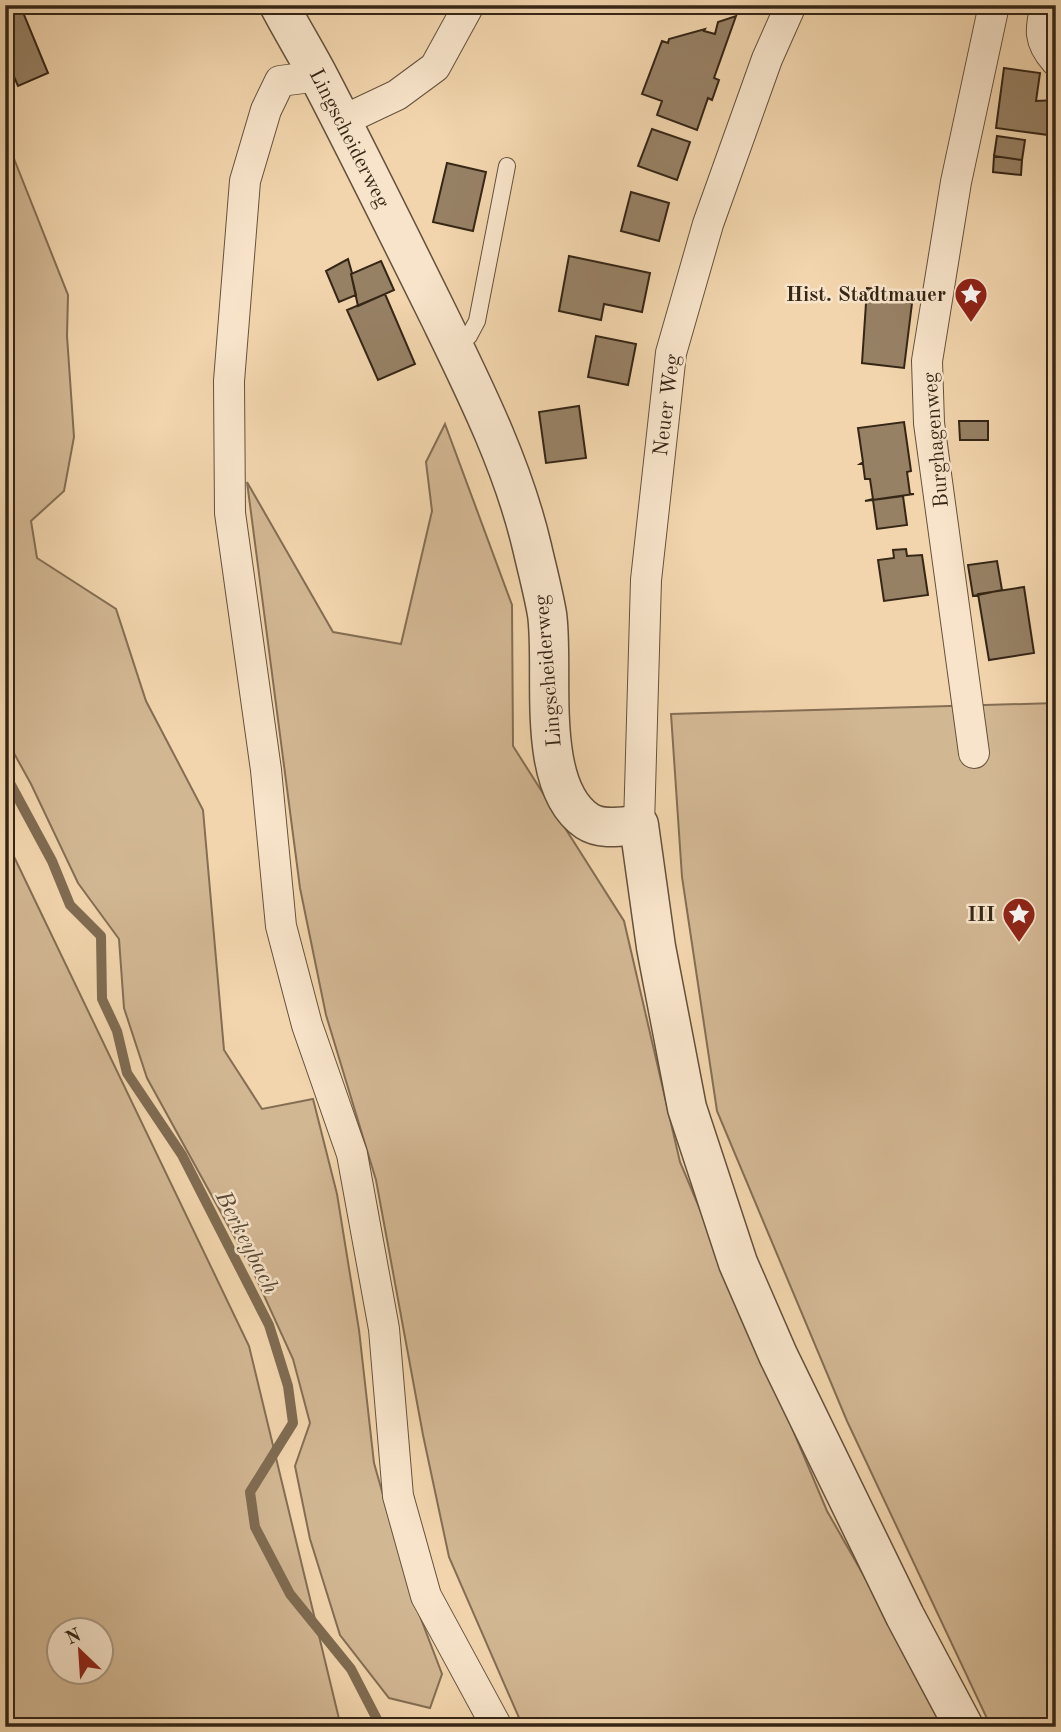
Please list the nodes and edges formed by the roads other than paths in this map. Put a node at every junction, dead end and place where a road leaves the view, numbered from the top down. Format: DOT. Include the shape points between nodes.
graph roads {
  1 [pos="279,5"];
  2 [pos="469,5"];
  3 [pos="791,5"];
  4 [pos="994,5"];
  5 [pos="1046,5"];
  6 [pos="1056,61"];
  7 [pos="319,76"];
  8 [pos="342,121"];
  9 [pos="507,166"];
  10 [pos="455,348"];
  11 [pos="974,753"];
  12 [pos="639,825"];
  13 [pos="497,1727"];
  14 [pos="964,1727"];
  1 -- 7 [label="street, Lingscheiderweg"];
  2 -- 8 [label="street" via="435,67 397,95"];
  3 -- 12 [label="street, Neuer Weg" via="766,59 708,224 671,353 646,580"];
  4 -- 11 [label="street, Burghagenweg" via="956,182 927,373 929,423"];
  5 -- 6 [label="street" via="1041,34"];
  7 -- 8 [label="street, Lingscheiderweg"];
  7 -- 13 [label="street" via="280,81 265,110 245,181 229,381 230,513 263,743 281,926 307,1026 352,1154 384,1329 398,1496 426,1596"];
  8 -- 10 [label="street, Lingscheiderweg"];
  9 -- 10 [label="lane" via="477,321"];
  10 -- 12 [label="street, Lingscheiderweg" via="525,517 547,615 549,702 558,778 570,802 588,821 603,827"];
  12 -- 14 [label="street" via="656,947 687,1108 738,1262 778,1355"];
}
